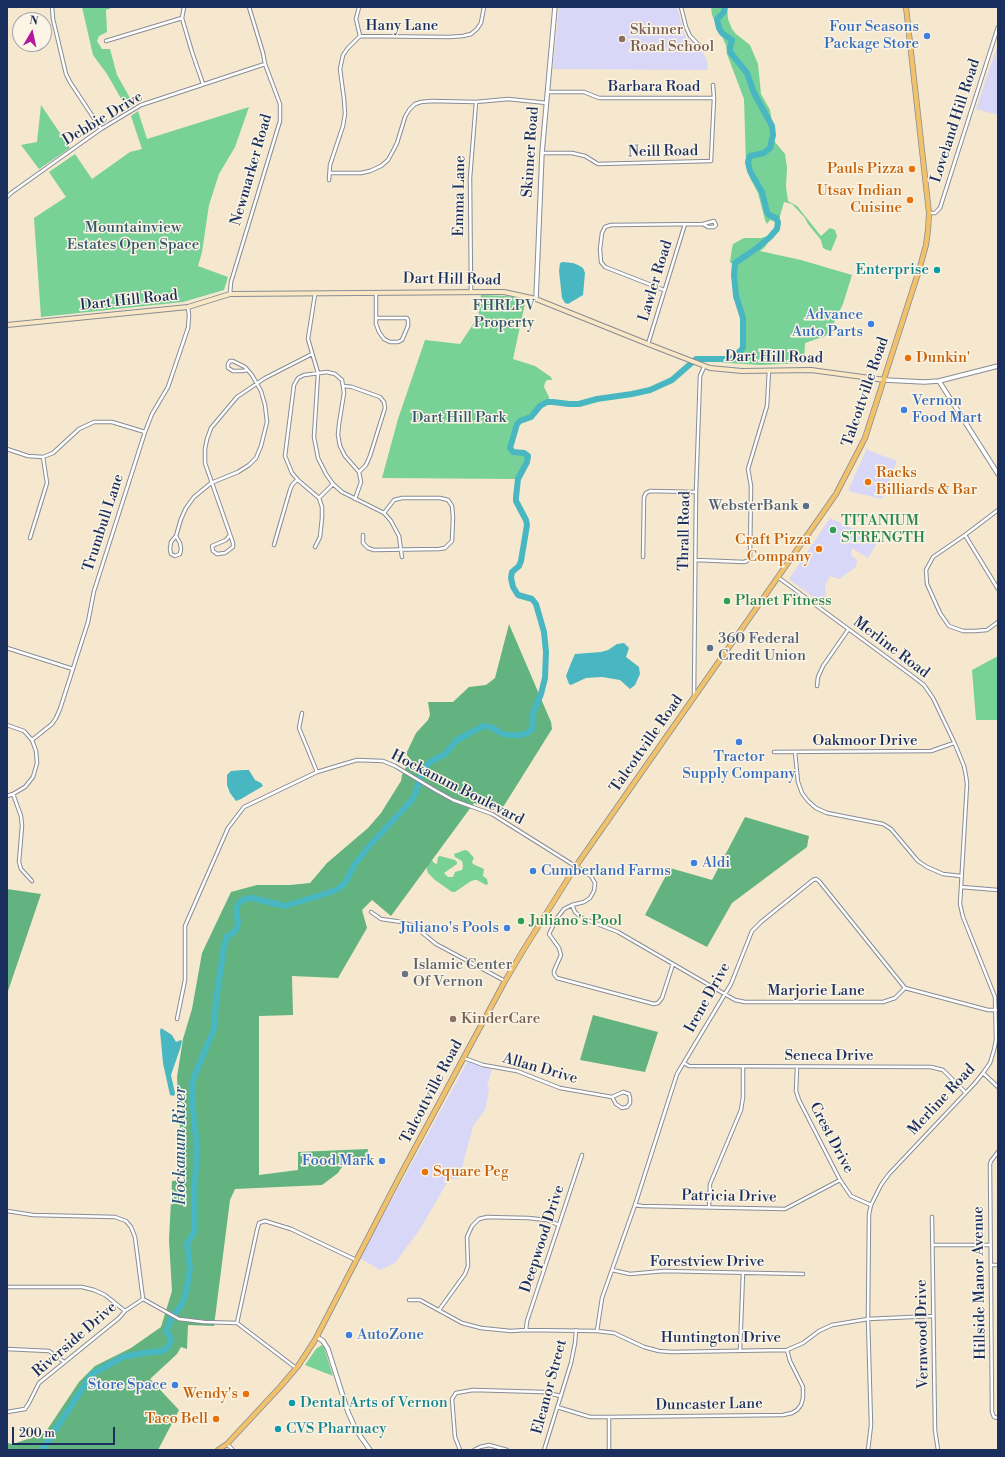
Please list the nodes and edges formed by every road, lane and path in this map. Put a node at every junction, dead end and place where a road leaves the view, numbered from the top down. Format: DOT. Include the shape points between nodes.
graph roads {
  1 [pos="52,7"];
  2 [pos="184,7"];
  3 [pos="249,7"];
  4 [pos="359,7"];
  5 [pos="484,7"];
  6 [pos="555,7"];
  7 [pos="681,7"];
  8 [pos="906,7"];
  9 [pos="182,18"];
  10 [pos="998,28"];
  11 [pos="360,36"];
  12 [pos="106,41"];
  13 [pos="700,46"];
  14 [pos="265,64"];
  15 [pos="203,84"];
  16 [pos="713,85"];
  17 [pos="548,92"];
  18 [pos="714,98"];
  19 [pos="476,102"];
  20 [pos="547,103"];
  21 [pos="101,129"];
  22 [pos="542,153"];
  23 [pos="330,173"];
  24 [pos="329,180"];
  25 [pos="7,197"];
  26 [pos="929,213"];
  27 [pos="685,224"];
  28 [pos="703,224"];
  29 [pos="664,290"];
  30 [pos="471,291"];
  31 [pos="376,292"];
  32 [pos="230,294"];
  33 [pos="315,294"];
  34 [pos="536,299"];
  35 [pos="188,307"];
  36 [pos="376,318"];
  37 [pos="7,325"];
  38 [pos="648,344"];
  39 [pos="312,354"];
  40 [pos="998,366"];
  41 [pos="704,367"];
  42 [pos="247,370"];
  43 [pos="769,370"];
  44 [pos="318,373"];
  45 [pos="885,380"];
  46 [pos="939,381"];
  47 [pos="256,384"];
  48 [pos="344,386"];
  49 [pos="145,432"];
  50 [pos="7,449"];
  51 [pos="44,457"];
  52 [pos="359,472"];
  53 [pos="998,474"];
  54 [pos="297,480"];
  55 [pos="212,483"];
  56 [pos="333,484"];
  57 [pos="696,492"];
  58 [pos="319,498"];
  59 [pos="355,499"];
  60 [pos="998,510"];
  61 [pos="384,513"];
  62 [pos="230,535"];
  63 [pos="363,535"];
  64 [pos="964,535"];
  65 [pos="176,536"];
  66 [pos="30,538"];
  67 [pos="274,545"];
  68 [pos="315,547"];
  69 [pos="401,551"];
  70 [pos="402,557"];
  71 [pos="643,557"];
  72 [pos="696,560"];
  73 [pos="779,578"];
  74 [pos="998,590"];
  75 [pos="998,622"];
  76 [pos="848,630"];
  77 [pos="7,648"];
  78 [pos="73,669"];
  79 [pos="817,686"];
  80 [pos="694,697"];
  81 [pos="302,713"];
  82 [pos="7,725"];
  83 [pos="32,740"];
  84 [pos="954,743"];
  85 [pos="774,752"];
  86 [pos="795,752"];
  87 [pos="317,772"];
  88 [pos="13,794"];
  89 [pos="7,796"];
  90 [pos="576,866"];
  91 [pos="962,876"];
  92 [pos="32,881"];
  93 [pos="961,888"];
  94 [pos="998,890"];
  95 [pos="572,905"];
  96 [pos="371,912"];
  97 [pos="673,964"];
  98 [pos="505,981"];
  99 [pos="905,988"];
  100 [pos="724,995"];
  101 [pos="996,1010"];
  102 [pos="177,1019"];
  103 [pos="464,1058"];
  104 [pos="684,1063"];
  105 [pos="743,1067"];
  106 [pos="797,1067"];
  107 [pos="983,1073"];
  108 [pos="998,1087"];
  109 [pos="965,1092"];
  110 [pos="612,1097"];
  111 [pos="998,1152"];
  112 [pos="582,1155"];
  113 [pos="840,1180"];
  114 [pos="635,1205"];
  115 [pos="871,1205"];
  116 [pos="709,1207"];
  117 [pos="7,1211"];
  118 [pos="932,1217"];
  119 [pos="560,1225"];
  120 [pos="933,1245"];
  121 [pos="990,1245"];
  122 [pos="356,1260"];
  123 [pos="990,1265"];
  124 [pos="998,1265"];
  125 [pos="612,1270"];
  126 [pos="743,1272"];
  127 [pos="803,1274"];
  128 [pos="7,1287"];
  129 [pos="143,1299"];
  130 [pos="409,1300"];
  131 [pos="439,1310"];
  132 [pos="125,1311"];
  133 [pos="933,1316"];
  134 [pos="868,1319"];
  135 [pos="237,1323"];
  136 [pos="526,1330"];
  137 [pos="576,1330"];
  138 [pos="597,1330"];
  139 [pos="317,1337"];
  140 [pos="7,1349"];
  141 [pos="740,1350"];
  142 [pos="787,1350"];
  143 [pos="64,1362"];
  144 [pos="296,1368"];
  145 [pos="561,1396"];
  146 [pos="558,1407"];
  147 [pos="7,1412"];
  148 [pos="609,1417"];
  149 [pos="998,1418"];
  150 [pos="227,1444"];
  151 [pos="218,1450"];
  152 [pos="224,1450"];
  153 [pos="233,1450"];
  154 [pos="370,1450"];
  155 [pos="460,1450"];
  156 [pos="474,1450"];
  157 [pos="507,1450"];
  158 [pos="544,1450"];
  159 [pos="609,1450"];
  160 [pos="868,1450"];
  161 [pos="938,1450"];
  1 -- 21 [label="street" via="66,74"];
  2 -- 9 [label="street"];
  3 -- 14 [label="street, Newmarker Road"];
  4 -- 11 [label="street" via="356,19"];
  5 -- 11 [label="street, Hany Lane" via="477,29 463,36"];
  6 -- 17 [label="street, Skinner Road"];
  7 -- 13 [label="street" via="690,36"];
  8 -- 26 [label="main road, Talcottville Road"];
  9 -- 12 [label="street"];
  9 -- 15 [label="street"];
  10 -- 26 [label="street, Loveland Hill Road" via="940,208 935,213"];
  11 -- 23 [label="street, Hany Lane" via="348,48 341,62 345,114"];
  14 -- 15 [label="street, Debbie Drive"];
  14 -- 32 [label="street, Newmarker Road" via="280,104 280,121 231,282"];
  15 -- 21 [label="street, Debbie Drive" via="141,105"];
  16 -- 18 [label="street, Neill Road"];
  17 -- 18 [label="street, Barbara Road" via="584,92 599,98"];
  17 -- 20 [label="street, Skinner Road"];
  18 -- 22 [label="street, Neill Road" via="711,161 598,164 585,156 572,153"];
  19 -- 20 [label="street" via="508,99"];
  19 -- 23 [label="street" via="432,101 415,104 405,117 393,152 381,166 361,173"];
  19 -- 30 [label="street, Emma Lane" via="470,178"];
  20 -- 22 [label="street, Skinner Road"];
  21 -- 25 [label="street, Debbie Drive"];
  22 -- 34 [label="street, Skinner Road"];
  23 -- 24 [label="street, Hany Lane"];
  26 -- 45 [label="main road, Talcottville Road" via="923,256"];
  27 -- 28 [label="street"];
  27 -- 29 [label="street, Lawler Road"];
  27 -- 29 [label="street" via="611,224 605,227 602,233 601,262 605,266"];
  29 -- 38 [label="street, Lawler Road"];
  30 -- 31 [label="main road, Dart Hill Road"];
  30 -- 34 [label="main road, Dart Hill Road" via="504,292"];
  31 -- 33 [label="main road, Dart Hill Road"];
  31 -- 36 [label="street"];
  32 -- 33 [label="main road, Dart Hill Road"];
  32 -- 35 [label="main road, Dart Hill Road"];
  33 -- 39 [label="street" via="308,331"];
  34 -- 38 [label="main road, Dart Hill Road"];
  35 -- 37 [label="main road, Dart Hill Road"];
  35 -- 49 [label="street, Trumbull Lane" via="188,328 175,368"];
  36 -- 36 [label="street" via="377,329 387,341 396,343 402,340 408,326 406,318"];
  38 -- 41 [label="main road, Dart Hill Road"];
  39 -- 44 [label="street"];
  39 -- 47 [label="street"];
  40 -- 46 [label="street"];
  41 -- 43 [label="main road, Dart Hill Road"];
  41 -- 57 [label="street, Thrall Road" via="700,376"];
  42 -- 42 [label="street" via="234,370 228,368 228,364 233,360"];
  42 -- 47 [label="street"];
  43 -- 45 [label="main road, Dart Hill Road" via="811,370"];
  43 -- 72 [label="street" via="767,406 748,469 752,486 750,557 744,562"];
  44 -- 48 [label="street" via="335,374"];
  44 -- 54 [label="street" via="298,378 294,385 285,456"];
  44 -- 56 [label="street" via="314,437 322,467"];
  45 -- 46 [label="street"];
  45 -- 73 [label="main road, Talcottville Road" via="865,438 838,492"];
  46 -- 53 [label="street"];
  47 -- 55 [label="street" via="237,397 211,428 205,449 205,463"];
  47 -- 55 [label="street" via="266,405 267,422 256,458 238,472"];
  48 -- 52 [label="street" via="339,424 340,446"];
  48 -- 52 [label="street" via="366,390 384,402 385,408 370,456"];
  49 -- 51 [label="street" via="112,422 94,422 79,428 53,453"];
  49 -- 78 [label="street, Trumbull Lane" via="94,591 88,622"];
  50 -- 51 [label="street" via="28,456"];
  51 -- 66 [label="street" via="47,483"];
  52 -- 59 [label="street" via="361,482"];
  54 -- 58 [label="street"];
  54 -- 67 [label="street" via="290,490"];
  55 -- 62 [label="street"];
  55 -- 65 [label="street" via="194,497 186,508"];
  56 -- 58 [label="street"];
  56 -- 59 [label="street"];
  57 -- 71 [label="street" via="646,493"];
  57 -- 72 [label="street, Thrall Road"];
  58 -- 68 [label="street" via="322,518 320,537"];
  59 -- 61 [label="street"];
  60 -- 64 [label="street"];
  61 -- 69 [label="street" via="399,536"];
  61 -- 69 [label="street" via="394,500 402,498 440,498 448,500 452,506 452,541 448,546 440,549"];
  62 -- 62 [label="street" via="233,547 231,550 217,554 213,551 212,546 226,540"];
  63 -- 69 [label="street" via="363,543 368,548"];
  64 -- 74 [label="street"];
  64 -- 75 [label="street" via="933,557 926,570 927,584 949,626 963,631 975,631 987,630"];
  65 -- 65 [label="street" via="171,542 170,549 171,554 175,556 180,554 181,549"];
  69 -- 70 [label="street"];
  72 -- 80 [label="street, Thrall Road"];
  73 -- 76 [label="street, Merline Road"];
  73 -- 80 [label="main road, Talcottville Road"];
  76 -- 79 [label="street" via="823,666"];
  76 -- 84 [label="street, Merline Road" via="924,685 933,698"];
  77 -- 78 [label="street"];
  78 -- 83 [label="street, Trumbull Lane" via="56,718"];
  80 -- 90 [label="main road, Talcottville Road"];
  81 -- 87 [label="street" via="299,728"];
  82 -- 83 [label="street" via="24,731"];
  83 -- 88 [label="street" via="37,763 33,777 26,786"];
  84 -- 86 [label="street, Oakmoor Drive" via="931,751"];
  84 -- 91 [label="street, Merline Road" via="964,766 968,784"];
  85 -- 86 [label="street, Oakmoor Drive"];
  86 -- 91 [label="street" via="798,782 802,793 816,808 827,813 892,828 918,861 927,868 943,874"];
  87 -- 90 [label="street, Hockanum Boulevard" via="357,760 383,761 453,800 492,814"];
  87 -- 102 [label="street, Hockanum Boulevard" via="244,807 228,828 185,926 185,980"];
  88 -- 89 [label="street"];
  88 -- 92 [label="street" via="22,826 19,862 21,869"];
  90 -- 95 [label="street, Hockanum Boulevard" via="591,876 595,883 590,898"];
  90 -- 98 [label="main road, Talcottville Road"];
  91 -- 93 [label="street, Merline Road"];
  93 -- 94 [label="street"];
  93 -- 101 [label="street, Merline Road" via="960,904 963,917 989,979"];
  95 -- 97 [label="street, Marjorie Lane" via="582,918 618,932"];
  95 -- 97 [label="street" via="564,909 549,934 561,955 554,971 557,978 658,1004"];
  96 -- 98 [label="street" via="381,919 414,926 439,946"];
  97 -- 100 [label="street, Marjorie Lane"];
  98 -- 103 [label="main road, Talcottville Road"];
  99 -- 100 [label="street, Marjorie Lane" via="895,998 883,1002 745,1002"];
  99 -- 100 [label="street, Irene Drive" via="816,879 752,931 731,984"];
  99 -- 101 [label="street"];
  100 -- 104 [label="street, Irene Drive"];
  101 -- 107 [label="street, Merline Road" via="994,1050"];
  103 -- 110 [label="street, Allan Drive" via="483,1065 517,1071 560,1088"];
  103 -- 122 [label="main road, Talcottville Road"];
  104 -- 105 [label="street, Seneca Drive" via="689,1066"];
  104 -- 114 [label="street, Irene Drive" via="674,1081"];
  105 -- 106 [label="street, Seneca Drive"];
  105 -- 116 [label="street" via="741,1110 710,1184"];
  106 -- 109 [label="street, Seneca Drive" via="936,1067"];
  106 -- 113 [label="street, Crest Drive" via="796,1091 799,1100"];
  107 -- 108 [label="street"];
  107 -- 109 [label="street, Merline Road"];
  109 -- 115 [label="street, Merline Road" via="889,1174"];
  110 -- 110 [label="street, Allan Drive" via="623,1092 629,1094 630,1103 622,1108"];
  111 -- 121 [label="street, Hillside Manor Avenue" via="990,1164"];
  112 -- 119 [label="street, Deepwood Drive"];
  113 -- 115 [label="street, Crest Drive" via="851,1196"];
  113 -- 116 [label="street, Patricia Drive" via="785,1209"];
  114 -- 116 [label="street, Patricia Drive"];
  114 -- 125 [label="street, Irene Drive"];
  115 -- 134 [label="street, Merline Road"];
  117 -- 129 [label="street" via="32,1215 115,1217 126,1221 135,1237"];
  118 -- 120 [label="street, Vernwood Drive"];
  119 -- 131 [label="street" via="547,1220 528,1218 479,1219 467,1237 468,1266 465,1274"];
  119 -- 136 [label="street, Deepwood Drive"];
  120 -- 121 [label="street"];
  120 -- 133 [label="street, Vernwood Drive"];
  121 -- 123 [label="street, Hillside Manor Avenue"];
  122 -- 135 [label="street" via="291,1229 265,1221 259,1223"];
  122 -- 139 [label="main road, Talcottville Road"];
  123 -- 124 [label="street"];
  123 -- 149 [label="street, Hillside Manor Avenue" via="992,1412 994,1417"];
  125 -- 126 [label="street, Forestview Drive" via="630,1274 664,1271"];
  125 -- 138 [label="street, Irene Drive" via="602,1298"];
  126 -- 127 [label="street, Forestview Drive"];
  126 -- 141 [label="street"];
  128 -- 132 [label="street" via="82,1287 105,1295"];
  129 -- 132 [label="street, Riverside Drive"];
  129 -- 135 [label="street" via="178,1319"];
  130 -- 131 [label="street, Huntington Drive" via="420,1300"];
  131 -- 136 [label="street, Huntington Drive" via="462,1323 481,1328"];
  132 -- 143 [label="street, Riverside Drive"];
  133 -- 134 [label="street, Huntington Drive"];
  133 -- 161 [label="street, Vernwood Drive" via="935,1430"];
  134 -- 142 [label="street, Huntington Drive" via="832,1325"];
  134 -- 160 [label="street, Merline Road" via="871,1424"];
  135 -- 144 [label="street"];
  136 -- 137 [label="street, Huntington Drive"];
  137 -- 138 [label="street, Huntington Drive"];
  137 -- 145 [label="street, Eleanor Street" via="571,1363"];
  138 -- 141 [label="street, Huntington Drive" via="614,1333 659,1351"];
  139 -- 144 [label="main road, Talcottville Road"];
  139 -- 154 [label="street" via="328,1348 351,1418"];
  140 -- 143 [label="street" via="49,1351"];
  141 -- 142 [label="street, Huntington Drive"];
  142 -- 148 [label="street, Duncaster Lane" via="803,1387 801,1405 792,1413"];
  143 -- 147 [label="street, Riverside Drive" via="39,1383 25,1409"];
  144 -- 150 [label="main road, Talcottville Road"];
  145 -- 146 [label="street, Eleanor Street"];
  145 -- 155 [label="street" via="543,1392 473,1390 456,1393 452,1399 455,1437"];
  146 -- 148 [label="street, Duncaster Lane" via="590,1417"];
  146 -- 158 [label="street, Eleanor Street"];
  148 -- 159 [label="street"];
  150 -- 151 [label="main road, Talcottville Road"];
  150 -- 152 [label="main road, Talcottville Road"];
  150 -- 153 [label="street"];
  156 -- 157 [label="street" via="489,1445"];
}
